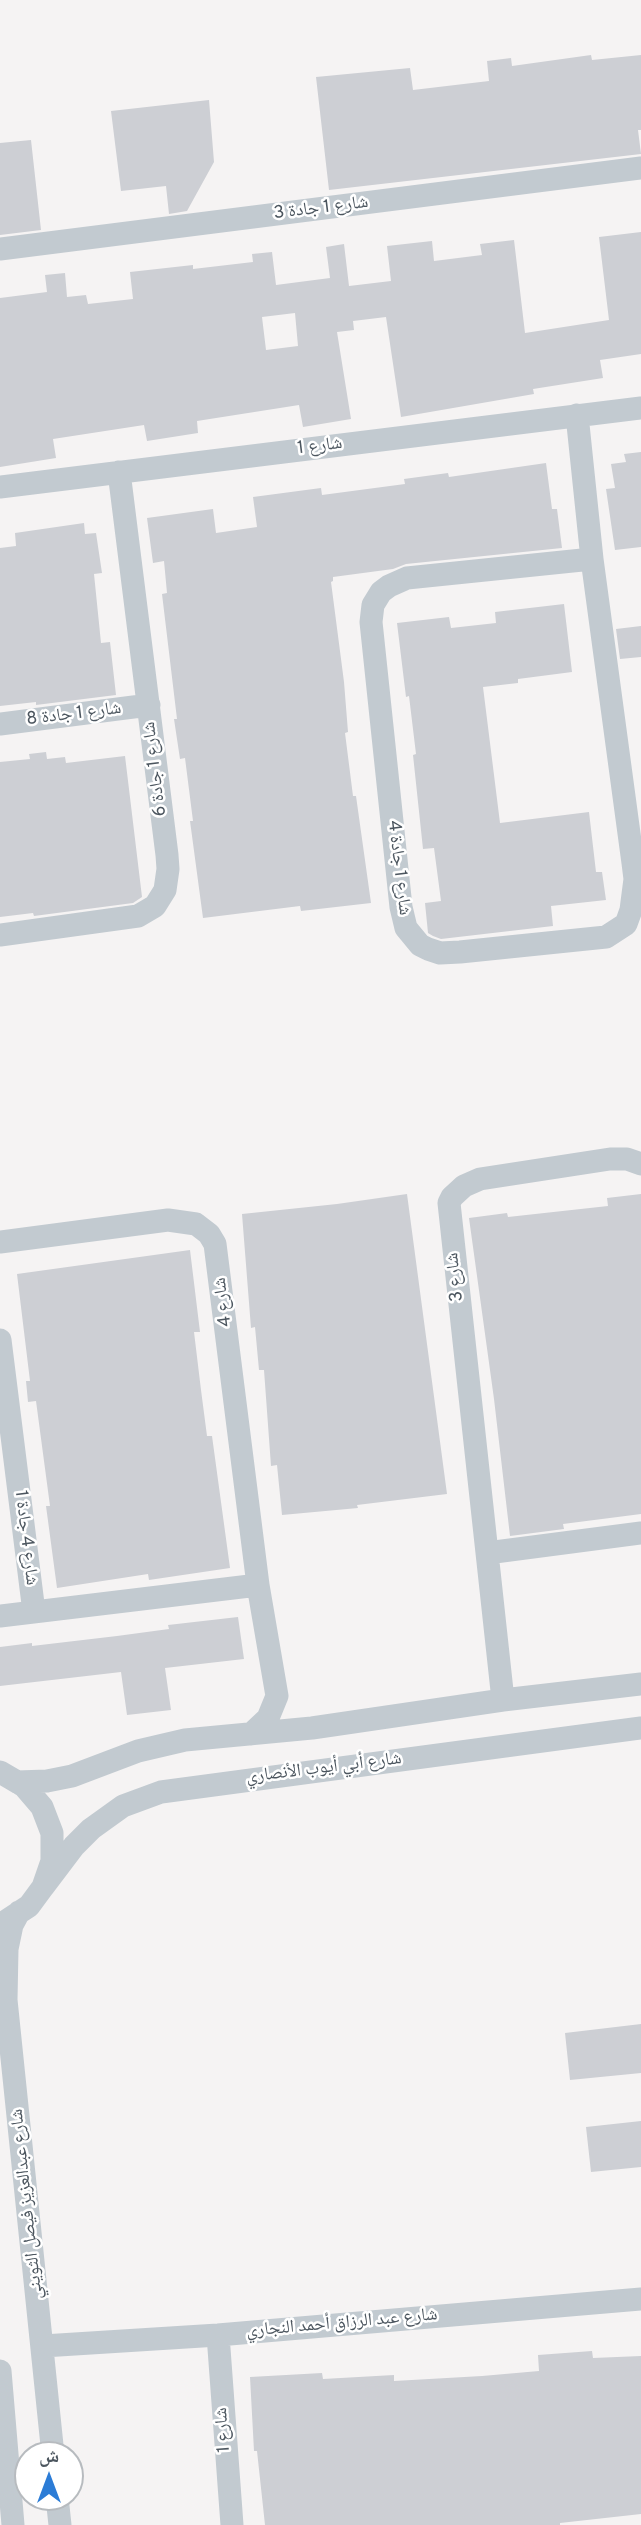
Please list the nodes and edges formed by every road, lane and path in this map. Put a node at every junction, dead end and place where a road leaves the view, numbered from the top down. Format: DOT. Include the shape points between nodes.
graph roads {
  1 [pos="641,168"];
  2 [pos="0,249"];
  3 [pos="641,408"];
  4 [pos="577,415"];
  5 [pos="119,472"];
  6 [pos="0,487"];
  7 [pos="592,559"];
  8 [pos="149,705"];
  9 [pos="0,724"];
  10 [pos="0,934"];
  11 [pos="641,1164"];
  12 [pos="0,1242"];
  13 [pos="0,1340"];
  14 [pos="641,1533"];
  15 [pos="487,1553"];
  16 [pos="258,1586"];
  17 [pos="34,1612"];
  18 [pos="0,1616"];
  19 [pos="641,1684"];
  20 [pos="277,1696"];
  21 [pos="503,1700"];
  22 [pos="312,1728"];
  23 [pos="641,1728"];
  24 [pos="251,1734"];
  25 [pos="8,1777"];
  26 [pos="43,1887"];
  27 [pos="9,1918"];
  28 [pos="641,2299"];
  29 [pos="218,2334"];
  30 [pos="43,2346"];
  31 [pos="0,2371"];
  32 [pos="52,2441"];
  33 [pos="5,2480"];
  34 [pos="13,2525"];
  35 [pos="232,2525"];
  1 -- 2 [label="street, شارع 1 جادة 3"];
  3 -- 4 [label="street, شارع 1"];
  4 -- 5 [label="street, شارع 1"];
  4 -- 7 [label="street, شارع 1 جادة 4"];
  5 -- 6 [label="street, شارع 1"];
  5 -- 8 [label="street, شارع 1 جادة 6"];
  7 -- 7 [label="street, شارع 1 جادة 4" via="634,871 629,918 615,933 592,940 460,952 428,949 406,928 401,907 373,605 381,592 407,578"];
  8 -- 9 [label="street, شارع 1 جادة 8"];
  8 -- 10 [label="street, شارع 1 جادة 6" via="168,869 161,898 138,916"];
  11 -- 15 [label="street, شارع 3" via="610,1159 480,1180 464,1185 449,1203"];
  12 -- 16 [label="street, شارع 4" via="168,1220 195,1224 209,1234 218,1253"];
  13 -- 17 [label="street, شارع 4 جادة 1"];
  14 -- 15 [label="street"];
  15 -- 21 [label="street, شارع 3"];
  16 -- 17 [label="street"];
  16 -- 20 [label="street, شارع 4"];
  17 -- 18 [label="street"];
  19 -- 21 [label="street"];
  20 -- 22 [label="street"];
  20 -- 24 [label="street" via="268,1718"];
  21 -- 22 [label="street"];
  22 -- 24 [label="street"];
  23 -- 26 [label="street, شارع أبي أيوب الأنصاري" via="161,1792 123,1806 90,1829"];
  24 -- 25 [label="street" via="153,1746 47,1781"];
  25 -- 26 [label="street" via="24,1786 42,1807 52,1833 52,1861"];
  26 -- 27 [label="street, شارع أبي أيوب الأنصاري" via="29,1906"];
  27 -- 30 [label="street, شارع عبدالعزيز فيصل الثويني" via="6,1993"];
  28 -- 29 [label="street, شارع عبد الرزاق أحمد النجاري"];
  29 -- 30 [label="street, شارع عبد الرزاق أحمد النجاري"];
  29 -- 35 [label="street, شارع 1"];
  30 -- 32 [label="street, شارع عبدالعزيز فيصل الثويني"];
  31 -- 33 [label="street"];
  33 -- 34 [label="street"];
}
